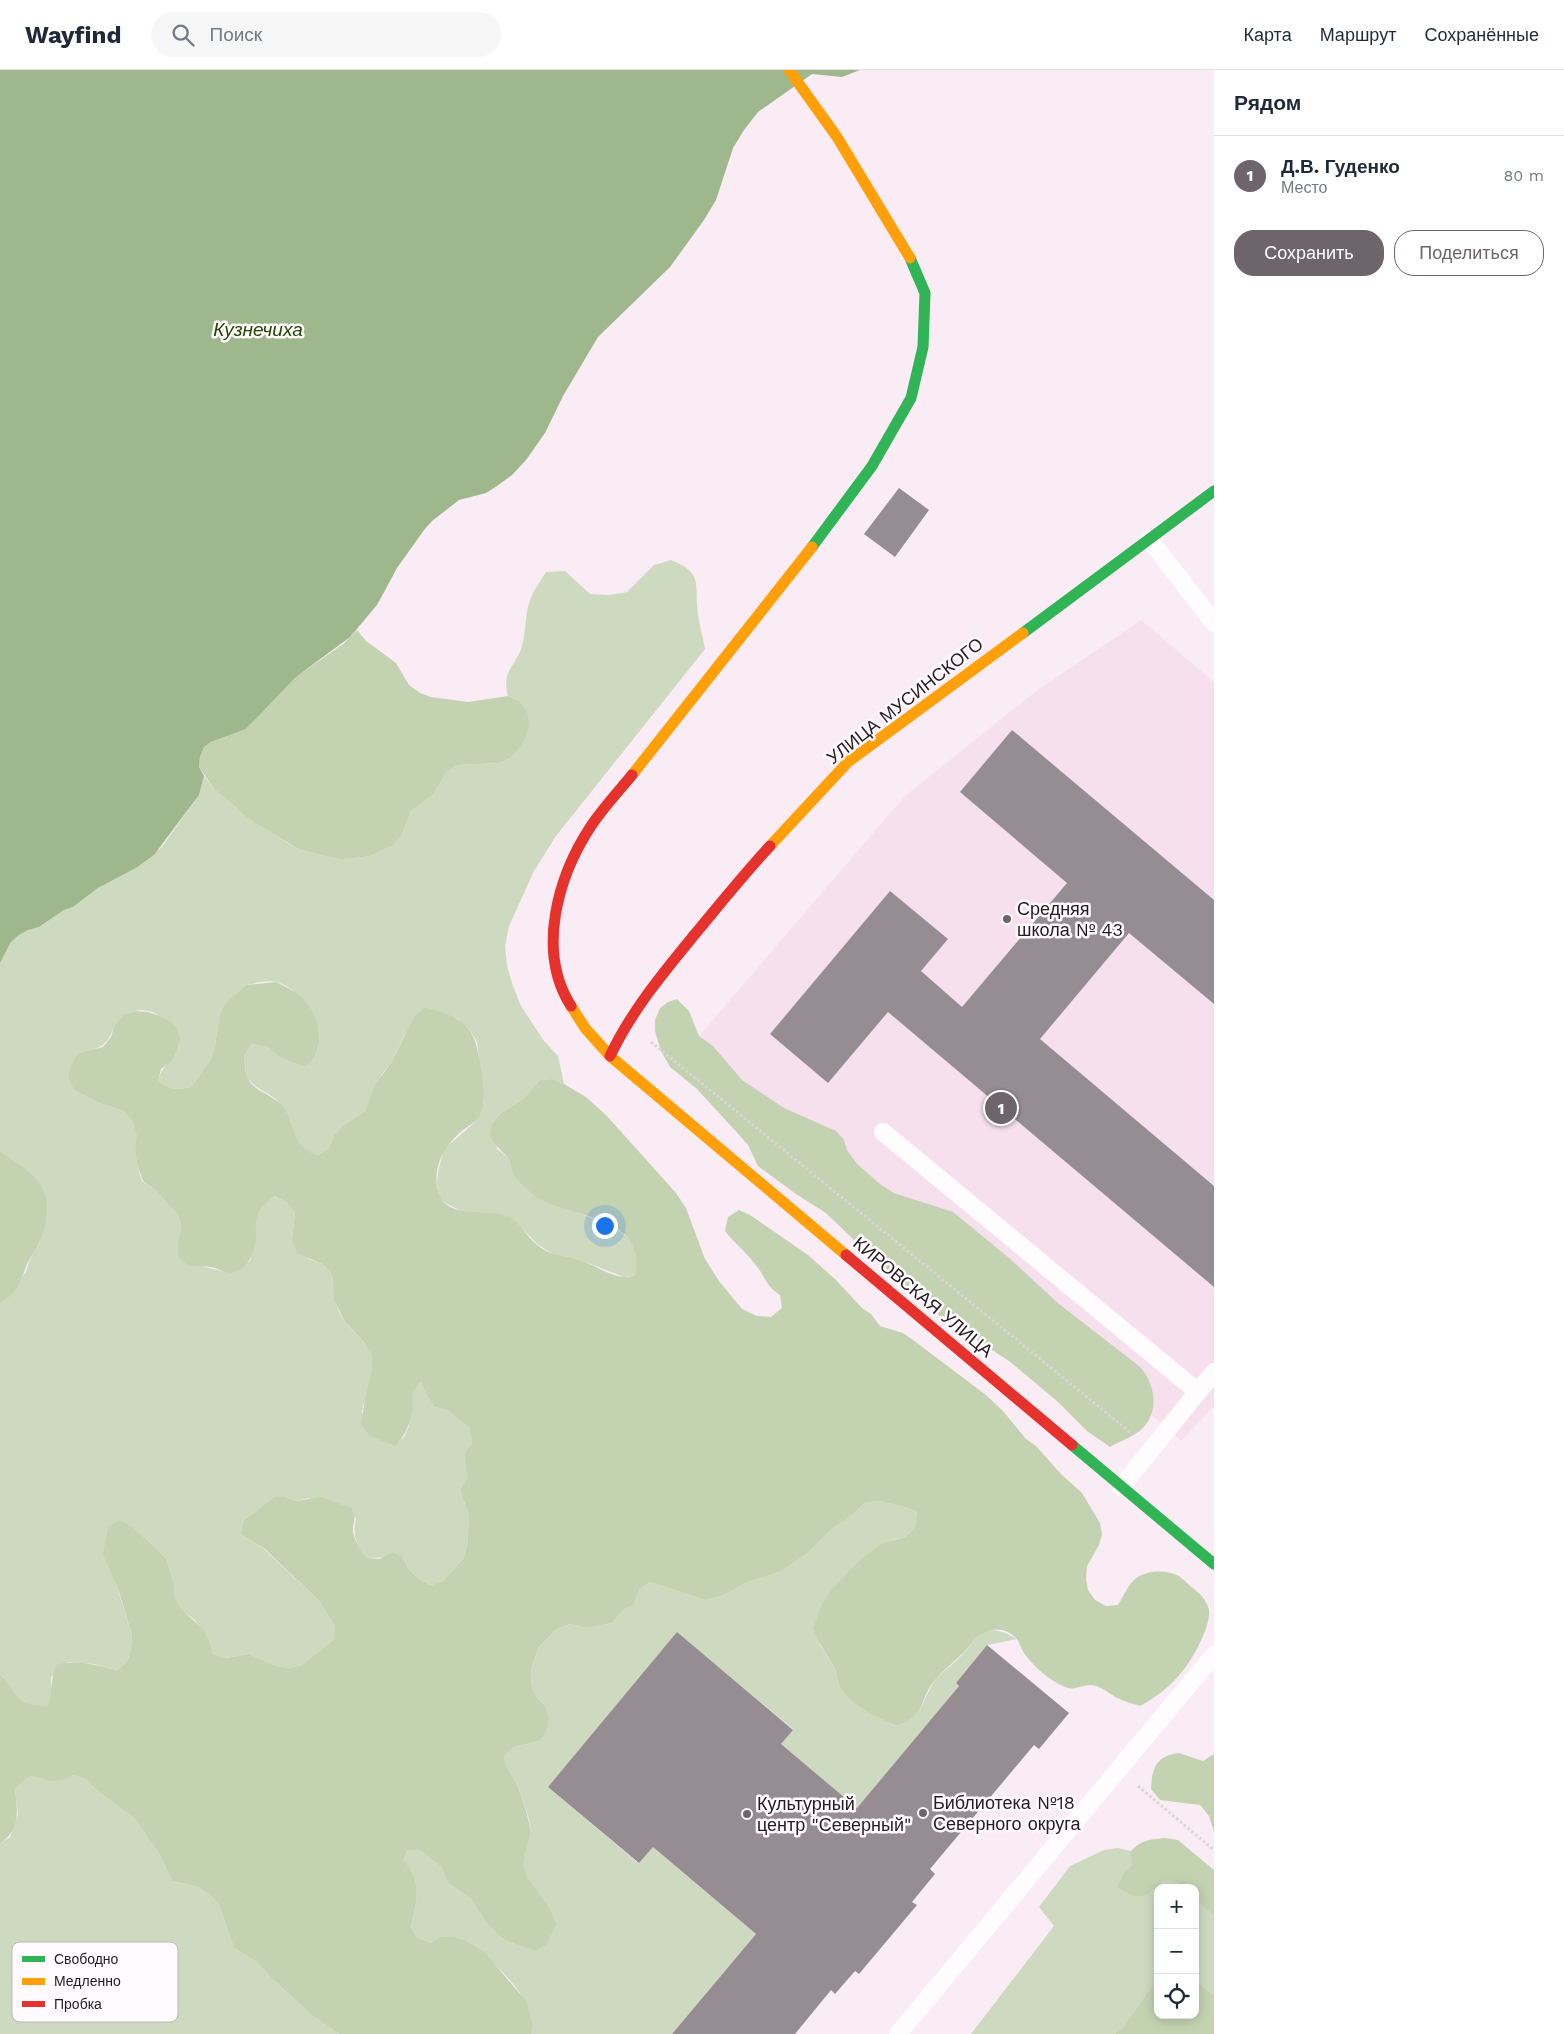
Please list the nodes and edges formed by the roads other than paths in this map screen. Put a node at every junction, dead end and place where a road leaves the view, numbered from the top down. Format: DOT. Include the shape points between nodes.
graph roads {
  1 [pos="788,70"];
  2 [pos="1214,491"];
  3 [pos="1149,539"];
  4 [pos="1214,623"];
  5 [pos="610,1056"];
  6 [pos="884,1132"];
  7 [pos="1214,1372"];
  8 [pos="1198,1392"];
  9 [pos="1121,1487"];
  10 [pos="1214,1564"];
  11 [pos="1214,1655"];
  12 [pos="898,2034"];
  1 -- 5 [label="street, КИРОВСКАЯ УЛИЦА" via="837,137 906,249 925,293 923,347 911,398 872,466 814,545 590,826 573,857 557,901 554,922 557,972 571,1011"];
  2 -- 3 [label="street, УЛИЦА МУСИНСКОГО"];
  3 -- 4 [label="lane"];
  3 -- 5 [label="street, УЛИЦА МУСИНСКОГО" via="848,762 749,869 648,991"];
  5 -- 9 [label="street, КИРОВСКАЯ УЛИЦА"];
  6 -- 8 [label="lane"];
  7 -- 8 [label="lane"];
  8 -- 9 [label="lane"];
  9 -- 10 [label="street, КИРОВСКАЯ УЛИЦА"];
  11 -- 12 [label="lane"];
}
